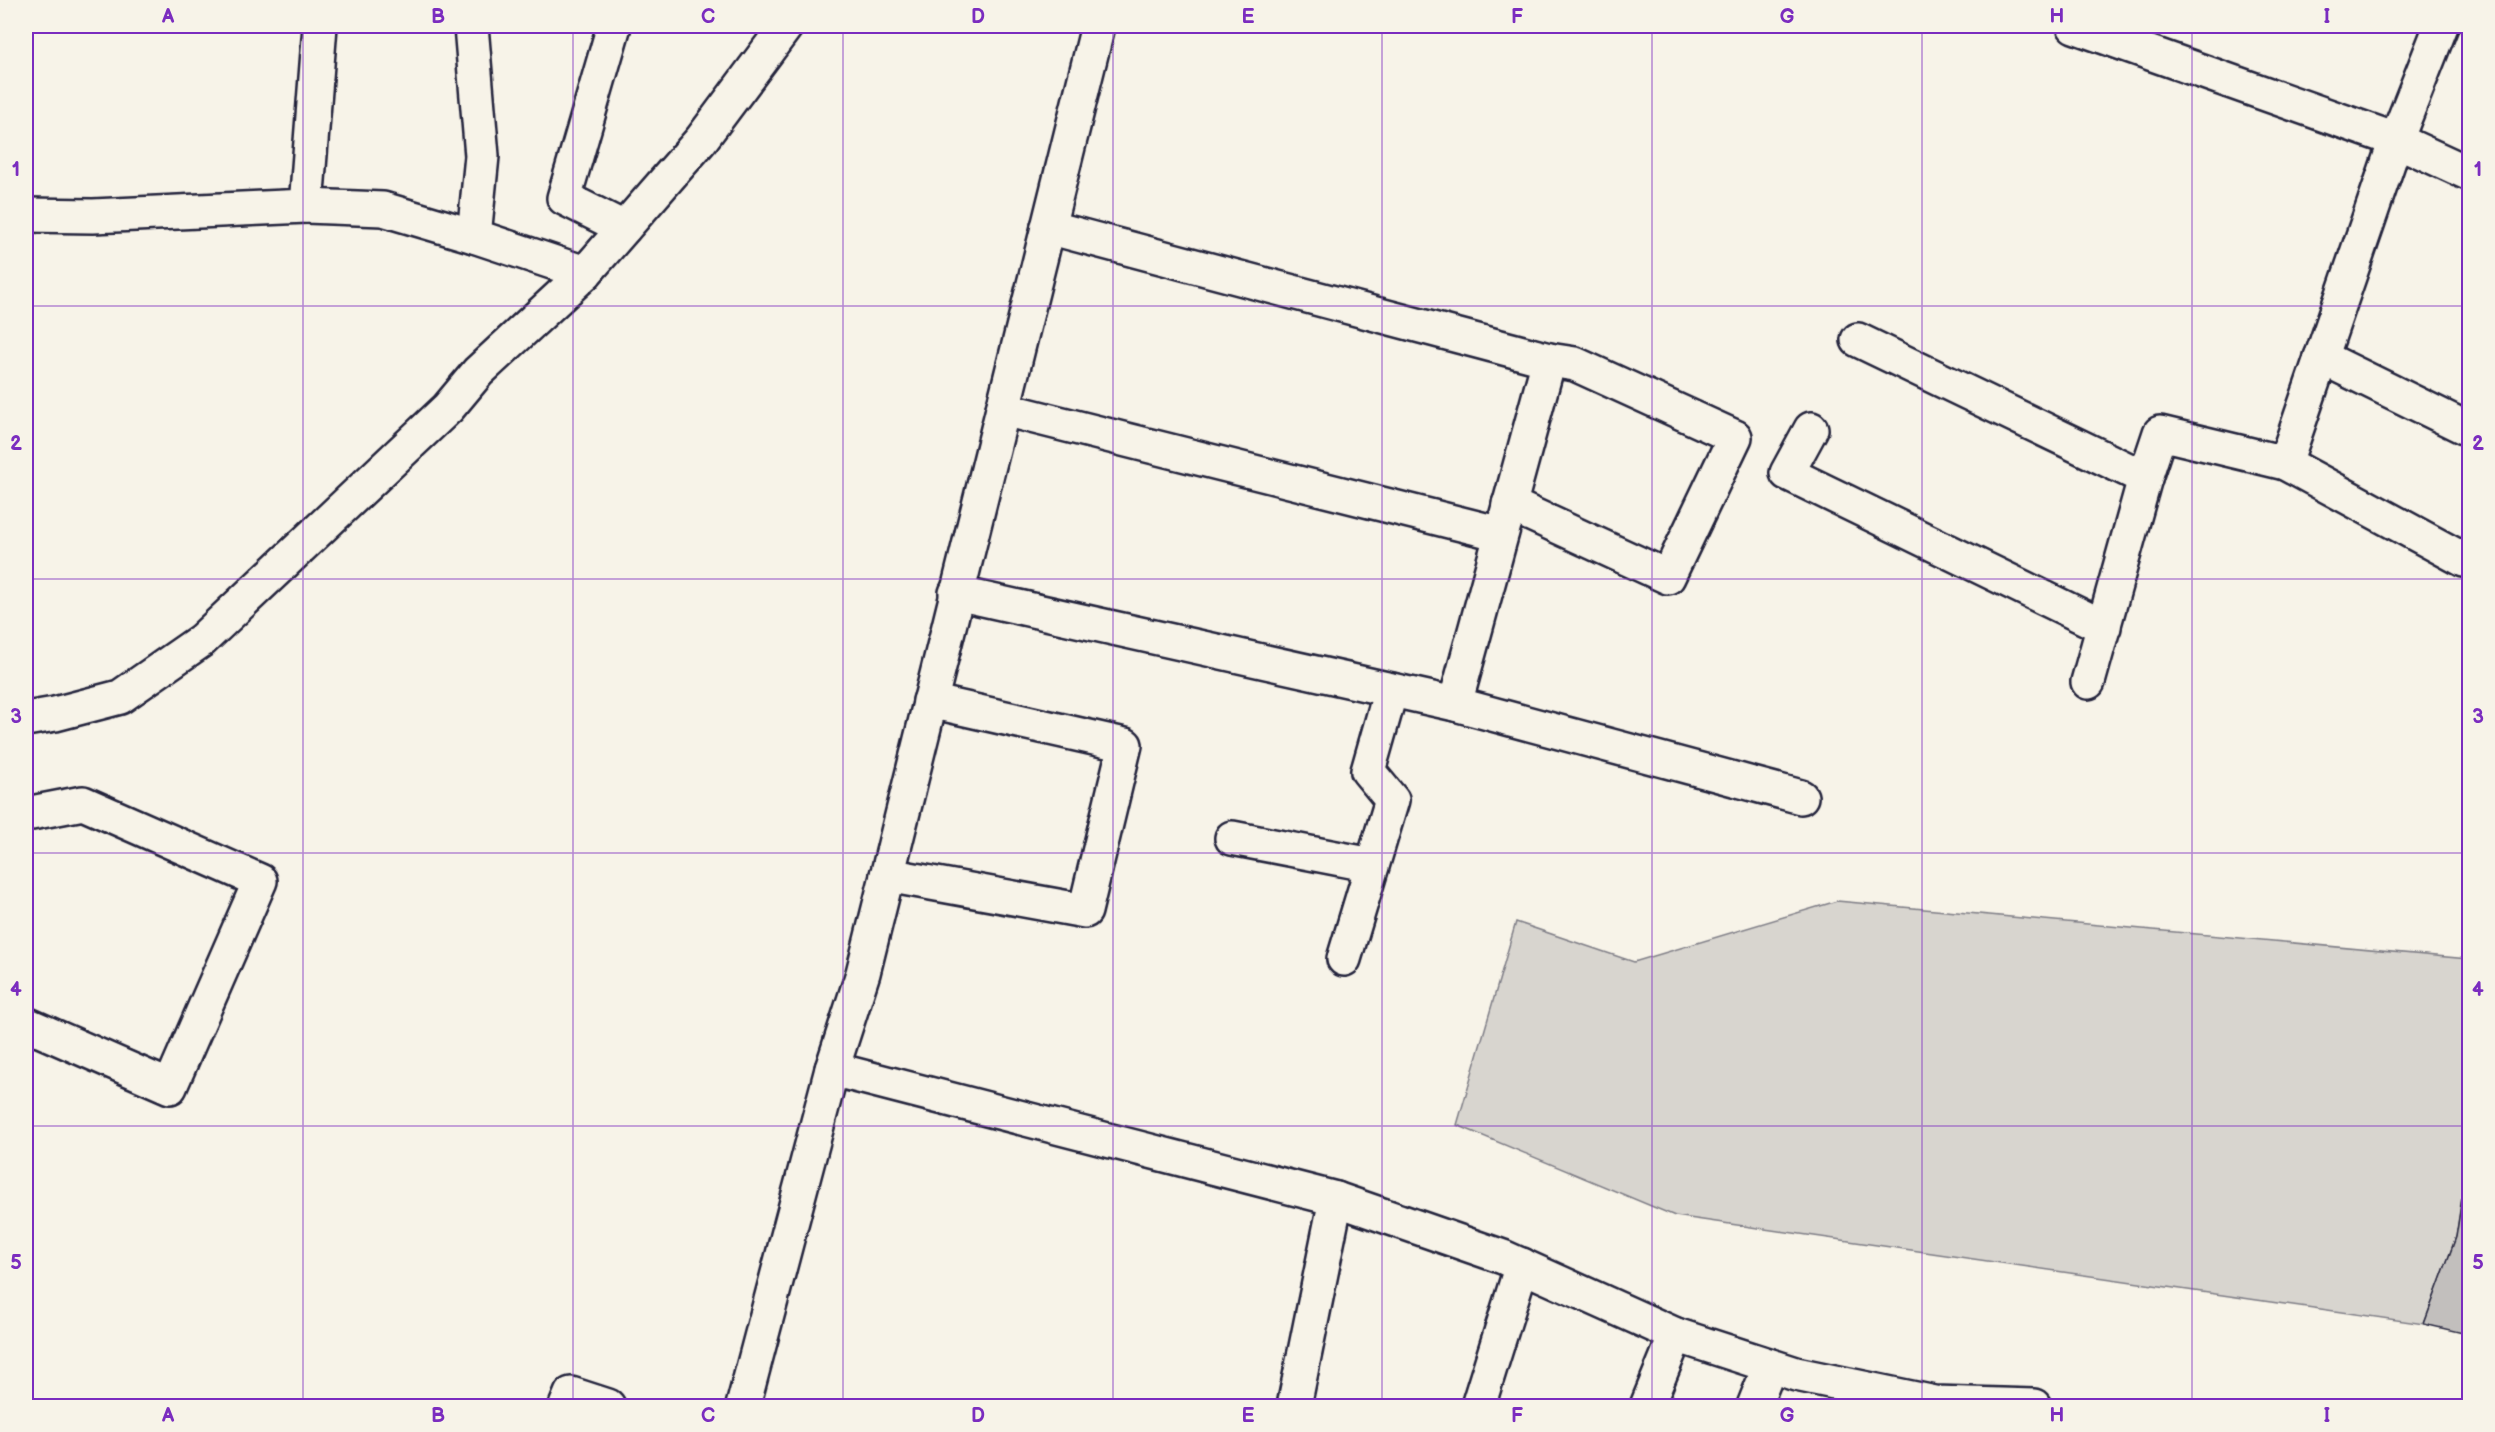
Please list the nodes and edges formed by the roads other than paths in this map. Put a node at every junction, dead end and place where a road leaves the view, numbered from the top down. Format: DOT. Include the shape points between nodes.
graph roads {
  1 [pos="320,26"];
  2 [pos="471,26"];
  3 [pos="614,26"];
  4 [pos="786,26"];
  5 [pos="1098,26"];
  6 [pos="2073,26"];
  7 [pos="2441,26"];
  8 [pos="2131,35"];
  9 [pos="2396,140"];
  10 [pos="2469,174"];
  11 [pos="306,206"];
  12 [pos="26,215"];
  13 [pos="1048,227"];
  14 [pos="624,228"];
  15 [pos="474,236"];
  16 [pos="585,273"];
  17 [pos="1858,340"];
  18 [pos="2322,357"];
  19 [pos="1549,360"];
  20 [pos="1003,409"];
  21 [pos="1811,429"];
  22 [pos="2469,430"];
  23 [pos="2284,463"];
  24 [pos="2145,478"];
  25 [pos="1505,519"];
  26 [pos="2464,560"];
  27 [pos="956,593"];
  28 [pos="2104,627"];
  29 [pos="2088,682"];
  30 [pos="1391,690"];
  31 [pos="930,702"];
  32 [pos="1455,704"];
  33 [pos="26,719"];
  34 [pos="1802,797"];
  35 [pos="26,814"];
  36 [pos="1232,838"];
  37 [pos="1372,865"];
  38 [pos="887,875"];
  39 [pos="1344,959"];
  40 [pos="26,1024"];
  41 [pos="832,1070"];
  42 [pos="1336,1198"];
  43 [pos="1522,1265"];
  44 [pos="1676,1335"];
  45 [pos="1770,1366"];
  46 [pos="1934,1405"];
  47 [pos="566,1407"];
  48 [pos="608,1407"];
  49 [pos="743,1407"];
  50 [pos="1294,1407"];
  51 [pos="1478,1407"];
  52 [pos="1647,1407"];
  53 [pos="1754,1407"];
  54 [pos="2034,1407"];
  1 -- 11 [label="street"];
  2 -- 15 [label="street" via="482,156"];
  3 -- 14 [label="street" via="564,198"];
  4 -- 14 [label="street" via="701,140"];
  5 -- 13 [label="street"];
  6 -- 8 [label="street"];
  7 -- 9 [label="street"];
  8 -- 9 [label="street"];
  9 -- 10 [label="street"];
  9 -- 18 [label="street"];
  11 -- 12 [label="street" via="93,216"];
  11 -- 15 [label="street" via="383,209"];
  13 -- 19 [label="street"];
  13 -- 20 [label="street"];
  14 -- 16 [label="street"];
  15 -- 16 [label="street"];
  16 -- 33 [label="street" via="202,640 120,697"];
  17 -- 24 [label="street"];
  18 -- 22 [label="street"];
  18 -- 23 [label="street"];
  19 -- 25 [label="street"];
  19 -- 25 [label="street" via="1575,364 1735,437 1668,577"];
  20 -- 25 [label="street"];
  20 -- 27 [label="street"];
  21 -- 28 [label="street" via="1787,473"];
  23 -- 24 [label="street" via="2160,433"];
  23 -- 26 [label="street"];
  24 -- 28 [label="street"];
  25 -- 32 [label="street"];
  27 -- 30 [label="street"];
  27 -- 31 [label="street"];
  28 -- 29 [label="street"];
  30 -- 32 [label="street"];
  30 -- 37 [label="street" via="1368,771 1392,800"];
  31 -- 38 [label="street"];
  31 -- 38 [label="street" via="1125,745 1085,911"];
  32 -- 34 [label="street"];
  35 -- 40 [label="street" via="83,804 260,881 170,1087"];
  36 -- 37 [label="street"];
  37 -- 39 [label="street"];
  38 -- 41 [label="street" via="863,973"];
  41 -- 42 [label="street"];
  41 -- 49 [label="street"];
  42 -- 43 [label="street"];
  42 -- 50 [label="street"];
  43 -- 44 [label="street"];
  43 -- 51 [label="street"];
  44 -- 45 [label="street"];
  44 -- 52 [label="street"];
  45 -- 46 [label="street"];
  45 -- 53 [label="street"];
  46 -- 54 [label="street"];
  47 -- 48 [label="street" via="571,1394"];
}
